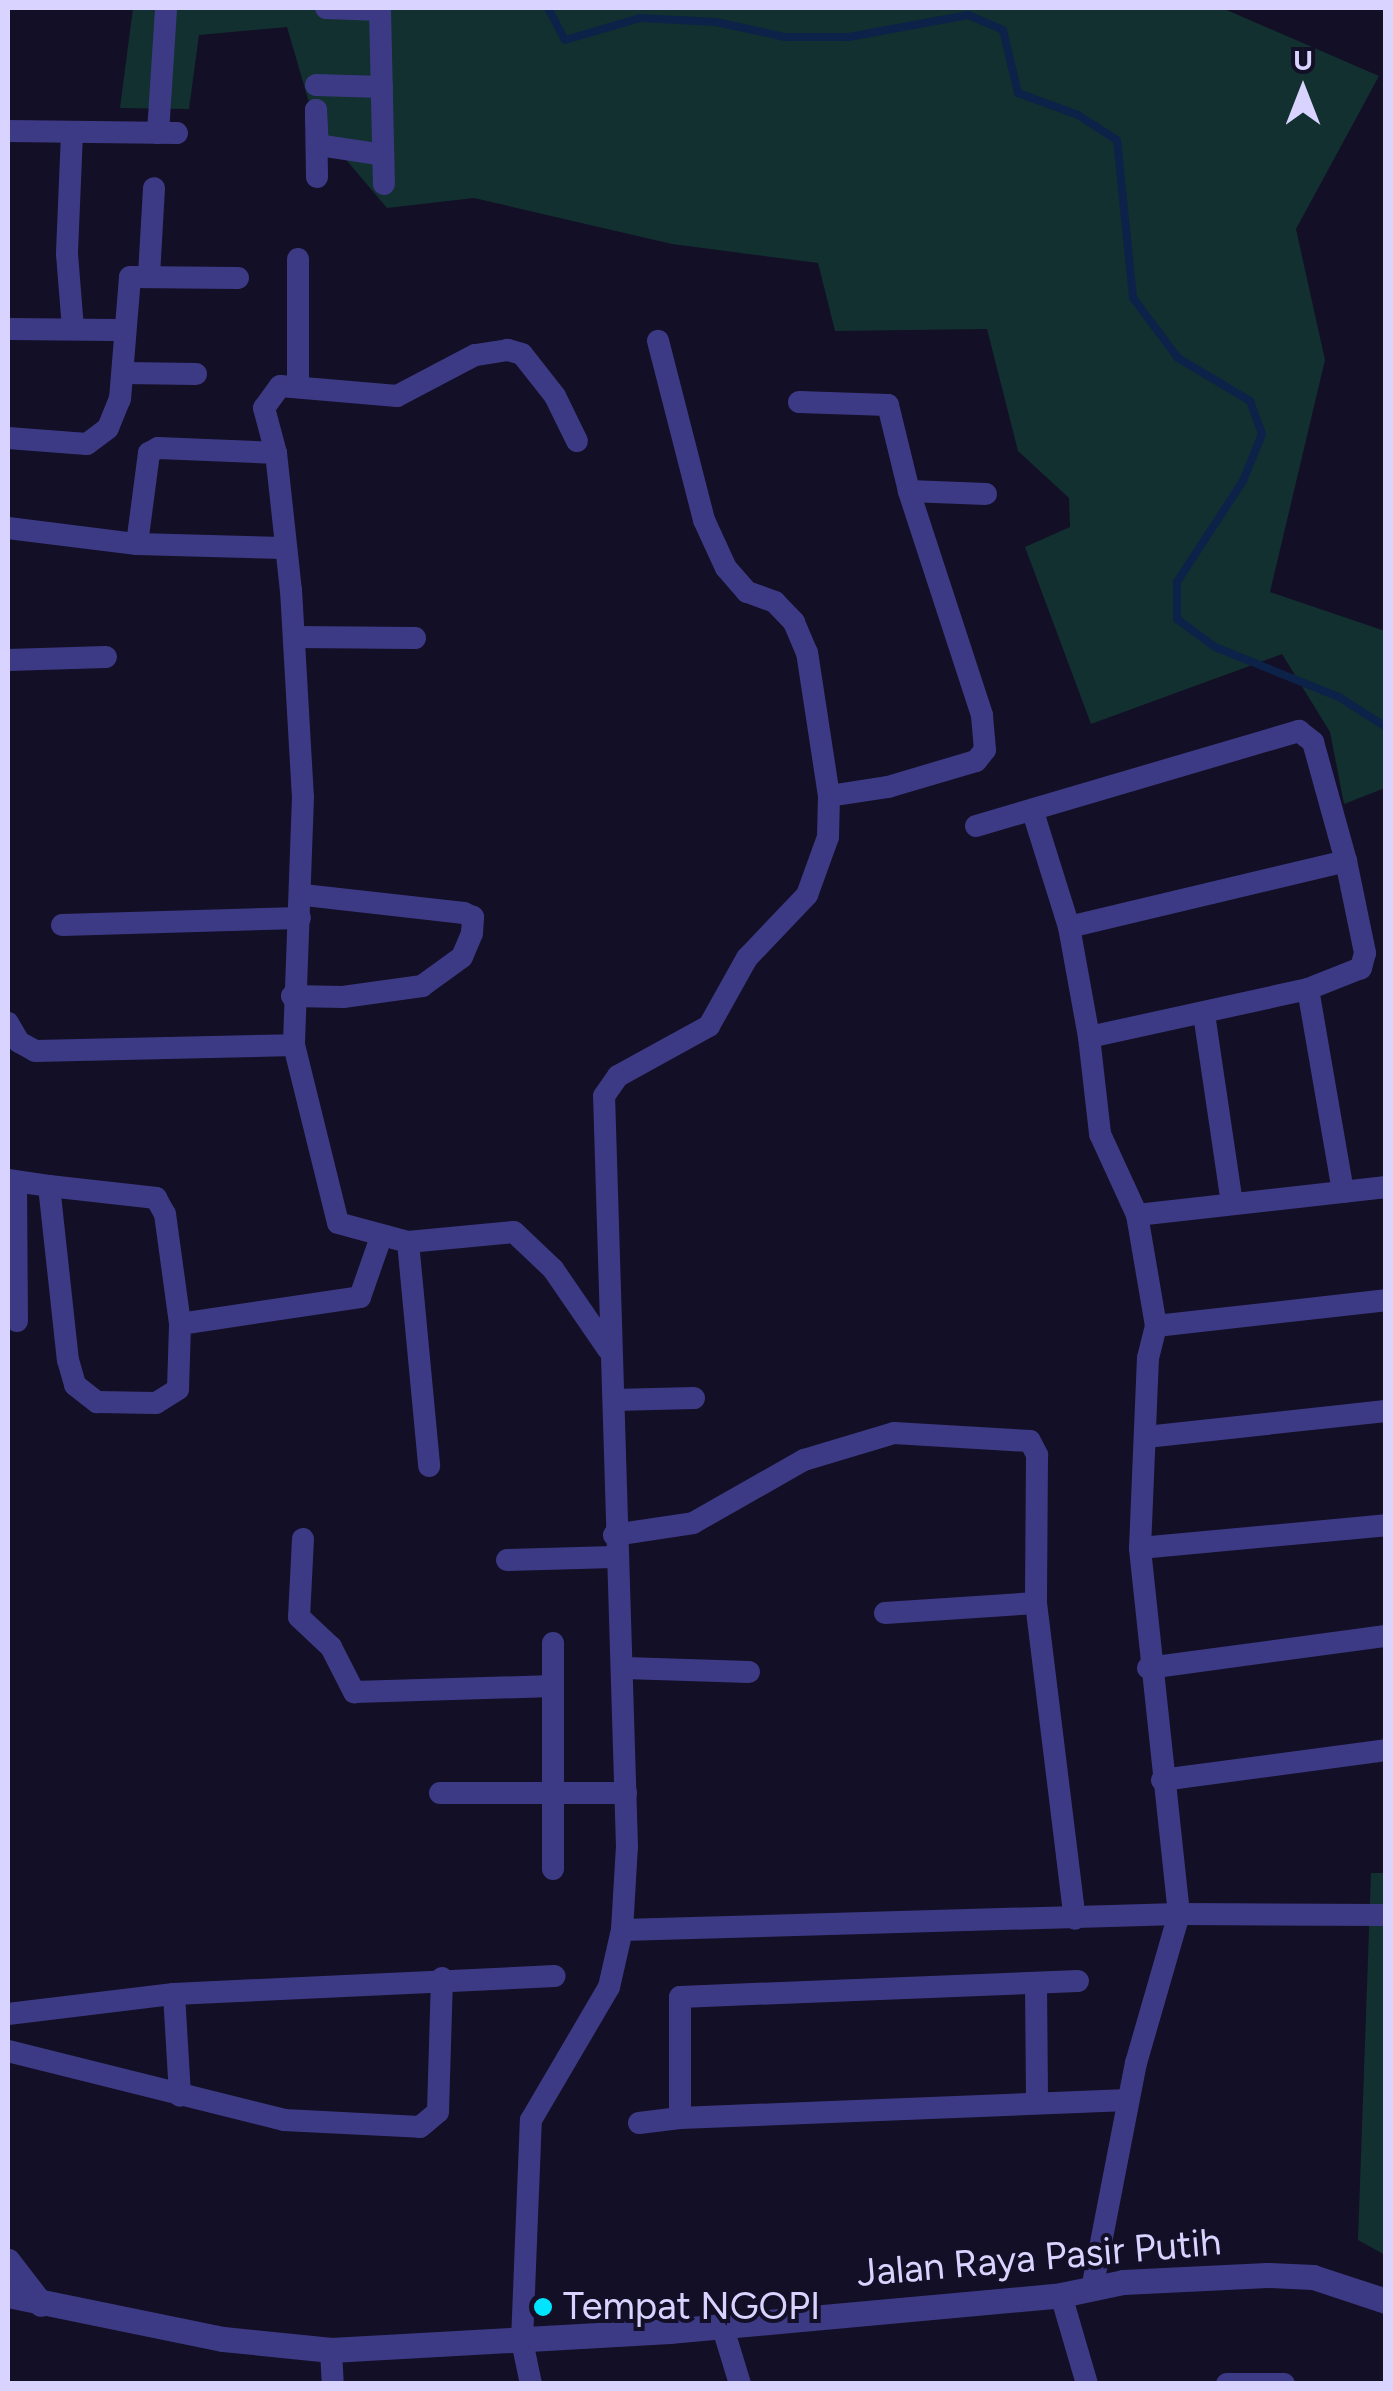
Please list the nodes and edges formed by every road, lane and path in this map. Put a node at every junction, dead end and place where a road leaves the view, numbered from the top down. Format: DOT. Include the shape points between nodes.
graph roads {
  1 [pos="166,8"];
  2 [pos="326,8"];
  3 [pos="316,84"];
  4 [pos="382,87"];
  5 [pos="8,131"];
  6 [pos="72,134"];
  7 [pos="383,156"];
  8 [pos="317,178"];
  9 [pos="384,184"];
  10 [pos="154,188"];
  11 [pos="298,259"];
  12 [pos="149,275"];
  13 [pos="238,278"];
  14 [pos="8,329"];
  15 [pos="73,329"];
  16 [pos="114,330"];
  17 [pos="658,341"];
  18 [pos="124,373"];
  19 [pos="196,374"];
  20 [pos="298,385"];
  21 [pos="798,402"];
  22 [pos="8,438"];
  23 [pos="578,441"];
  24 [pos="276,453"];
  25 [pos="909,491"];
  26 [pos="986,494"];
  27 [pos="8,528"];
  28 [pos="137,544"];
  29 [pos="284,548"];
  30 [pos="294,637"];
  31 [pos="415,638"];
  32 [pos="106,657"];
  33 [pos="8,660"];
  34 [pos="830,796"];
  35 [pos="1033,812"];
  36 [pos="976,826"];
  37 [pos="1346,860"];
  38 [pos="302,907"];
  39 [pos="62,925"];
  40 [pos="1068,927"];
  41 [pos="1308,989"];
  42 [pos="292,996"];
  43 [pos="1204,1014"];
  44 [pos="8,1023"];
  45 [pos="1090,1037"];
  46 [pos="294,1045"];
  47 [pos="12,1181"];
  48 [pos="49,1186"];
  49 [pos="1386,1187"];
  50 [pos="1342,1192"];
  51 [pos="1232,1204"];
  52 [pos="1137,1215"];
  53 [pos="381,1237"];
  54 [pos="408,1242"];
  55 [pos="1386,1300"];
  56 [pos="18,1321"];
  57 [pos="180,1324"];
  58 [pos="1156,1326"];
  59 [pos="608,1349"];
  60 [pos="694,1398"];
  61 [pos="614,1400"];
  62 [pos="1386,1411"];
  63 [pos="1146,1437"];
  64 [pos="429,1466"];
  65 [pos="1386,1525"];
  66 [pos="304,1539"];
  67 [pos="614,1546"];
  68 [pos="1140,1548"];
  69 [pos="507,1560"];
  70 [pos="1036,1604"];
  71 [pos="885,1613"];
  72 [pos="1386,1636"];
  73 [pos="553,1643"];
  74 [pos="625,1668"];
  75 [pos="1148,1668"];
  76 [pos="748,1672"];
  77 [pos="553,1686"];
  78 [pos="1386,1750"];
  79 [pos="1162,1780"];
  80 [pos="440,1793"];
  81 [pos="626,1793"];
  82 [pos="558,1794"];
  83 [pos="553,1869"];
  84 [pos="1179,1914"];
  85 [pos="1386,1915"];
  86 [pos="1076,1918"];
  87 [pos="622,1930"];
  88 [pos="556,1976"];
  89 [pos="442,1978"];
  90 [pos="1078,1982"];
  91 [pos="1036,1984"];
  92 [pos="174,1994"];
  93 [pos="8,2014"];
  94 [pos="8,2051"];
  95 [pos="180,2096"];
  96 [pos="1128,2100"];
  97 [pos="1036,2102"];
  98 [pos="680,2118"];
  99 [pos="639,2123"];
  100 [pos="8,2260"];
  101 [pos="1092,2290"];
  102 [pos="8,2295"];
  103 [pos="1060,2295"];
  104 [pos="1386,2301"];
  105 [pos="41,2304"];
  106 [pos="722,2326"];
  107 [pos="522,2341"];
  108 [pos="331,2350"];
  109 [pos="333,2384"];
  110 [pos="531,2384"];
  111 [pos="740,2384"];
  112 [pos="1087,2384"];
  113 [pos="1228,2384"];
  114 [pos="1284,2384"];
  1 -- 6 [label="street" via="167,133"];
  2 -- 4 [label="street" via="380,10"];
  3 -- 4 [label="street"];
  4 -- 7 [label="street"];
  5 -- 6 [label="street"];
  6 -- 15 [label="street" via="67,254"];
  7 -- 8 [label="street" via="318,145 316,110"];
  7 -- 9 [label="street"];
  10 -- 12 [label="street"];
  11 -- 20 [label="street"];
  12 -- 13 [label="street"];
  12 -- 18 [label="street" via="130,277"];
  14 -- 15 [label="street"];
  15 -- 16 [label="street"];
  17 -- 34 [label="street" via="704,520 726,568 746,592 775,602 794,622 808,653"];
  18 -- 19 [label="street"];
  18 -- 22 [label="street" via="108,428 87,444"];
  20 -- 23 [label="street" via="358,398 397,396 474,355 508,350 522,354 555,396"];
  20 -- 24 [label="street" via="268,393 265,422"];
  21 -- 25 [label="street" via="888,404"];
  24 -- 28 [label="street" via="149,453"];
  24 -- 29 [label="street"];
  25 -- 26 [label="street"];
  25 -- 34 [label="street" via="982,715 985,750 976,760 906,782"];
  27 -- 28 [label="street"];
  28 -- 29 [label="street"];
  29 -- 30 [label="street"];
  30 -- 31 [label="street"];
  30 -- 38 [label="street"];
  32 -- 33 [label="street"];
  34 -- 59 [label="street" via="818,876 747,958 730,999 709,1026 607,1087"];
  35 -- 36 [label="street"];
  35 -- 37 [label="street" via="1299,731 1313,742"];
  35 -- 40 [label="street"];
  37 -- 40 [label="street"];
  37 -- 41 [label="street" via="1366,963"];
  38 -- 39 [label="street"];
  38 -- 42 [label="street"];
  38 -- 42 [label="street" via="464,913 472,918 472,933 462,957 422,986"];
  40 -- 45 [label="street"];
  41 -- 43 [label="street"];
  41 -- 50 [label="street"];
  42 -- 46 [label="street"];
  43 -- 45 [label="street"];
  43 -- 51 [label="street"];
  44 -- 46 [label="street" via="19,1042 35,1051"];
  45 -- 52 [label="street" via="1100,1134"];
  46 -- 53 [label="street" via="338,1222"];
  47 -- 48 [label="street"];
  47 -- 56 [label="street"];
  48 -- 57 [label="street" via="156,1198 168,1230"];
  48 -- 57 [label="street" via="75,1385 97,1402 156,1403 178,1389 184,1372"];
  49 -- 50 [label="street"];
  50 -- 51 [label="street"];
  51 -- 52 [label="street"];
  52 -- 58 [label="street"];
  53 -- 54 [label="street"];
  53 -- 57 [label="street" via="360,1297"];
  54 -- 59 [label="street" via="514,1232 553,1269"];
  54 -- 64 [label="street"];
  55 -- 58 [label="street"];
  58 -- 63 [label="street" via="1148,1358"];
  59 -- 61 [label="street"];
  60 -- 61 [label="street"];
  61 -- 67 [label="street"];
  62 -- 63 [label="street"];
  63 -- 68 [label="street"];
  65 -- 68 [label="street"];
  66 -- 77 [label="street" via="300,1617 331,1648 354,1692"];
  67 -- 69 [label="street"];
  67 -- 70 [label="street" via="693,1522 804,1460 894,1433 1019,1437 1030,1441 1036,1455"];
  67 -- 74 [label="street"];
  68 -- 75 [label="street"];
  70 -- 71 [label="street"];
  70 -- 86 [label="street"];
  72 -- 75 [label="street"];
  73 -- 77 [label="street"];
  74 -- 76 [label="street"];
  74 -- 81 [label="street"];
  75 -- 79 [label="street"];
  77 -- 82 [label="street"];
  78 -- 79 [label="street"];
  79 -- 84 [label="street"];
  80 -- 82 [label="street"];
  81 -- 82 [label="street"];
  81 -- 87 [label="street"];
  82 -- 83 [label="street"];
  84 -- 85 [label="street"];
  84 -- 86 [label="street"];
  84 -- 96 [label="street"];
  86 -- 87 [label="street"];
  87 -- 107 [label="street" via="609,1987 532,2120"];
  88 -- 89 [label="street"];
  89 -- 92 [label="street"];
  89 -- 95 [label="street" via="438,2112 432,2122 420,2127 284,2120"];
  90 -- 91 [label="street"];
  91 -- 97 [label="street"];
  91 -- 98 [label="street" via="680,1997"];
  92 -- 93 [label="street"];
  92 -- 95 [label="street"];
  94 -- 95 [label="street"];
  96 -- 97 [label="street"];
  96 -- 101 [label="street"];
  97 -- 98 [label="street"];
  98 -- 99 [label="street"];
  100 -- 105 [label="street"];
  101 -- 103 [label="street, Jalan Raya Pasir Putih"];
  101 -- 104 [label="street, Jalan Raya Pasir Putih" via="1267,2275 1313,2277"];
  102 -- 105 [label="street, Jalan Raya Pasir Putih"];
  103 -- 106 [label="street, Jalan Raya Pasir Putih"];
  103 -- 112 [label="street"];
  105 -- 108 [label="street, Jalan Raya Pasir Putih" via="254,2344"];
  106 -- 107 [label="street, Jalan Raya Pasir Putih"];
  106 -- 111 [label="street"];
  107 -- 108 [label="street, Jalan Raya Pasir Putih"];
  107 -- 110 [label="street"];
  108 -- 109 [label="street"];
  113 -- 114 [label="street"];
}
